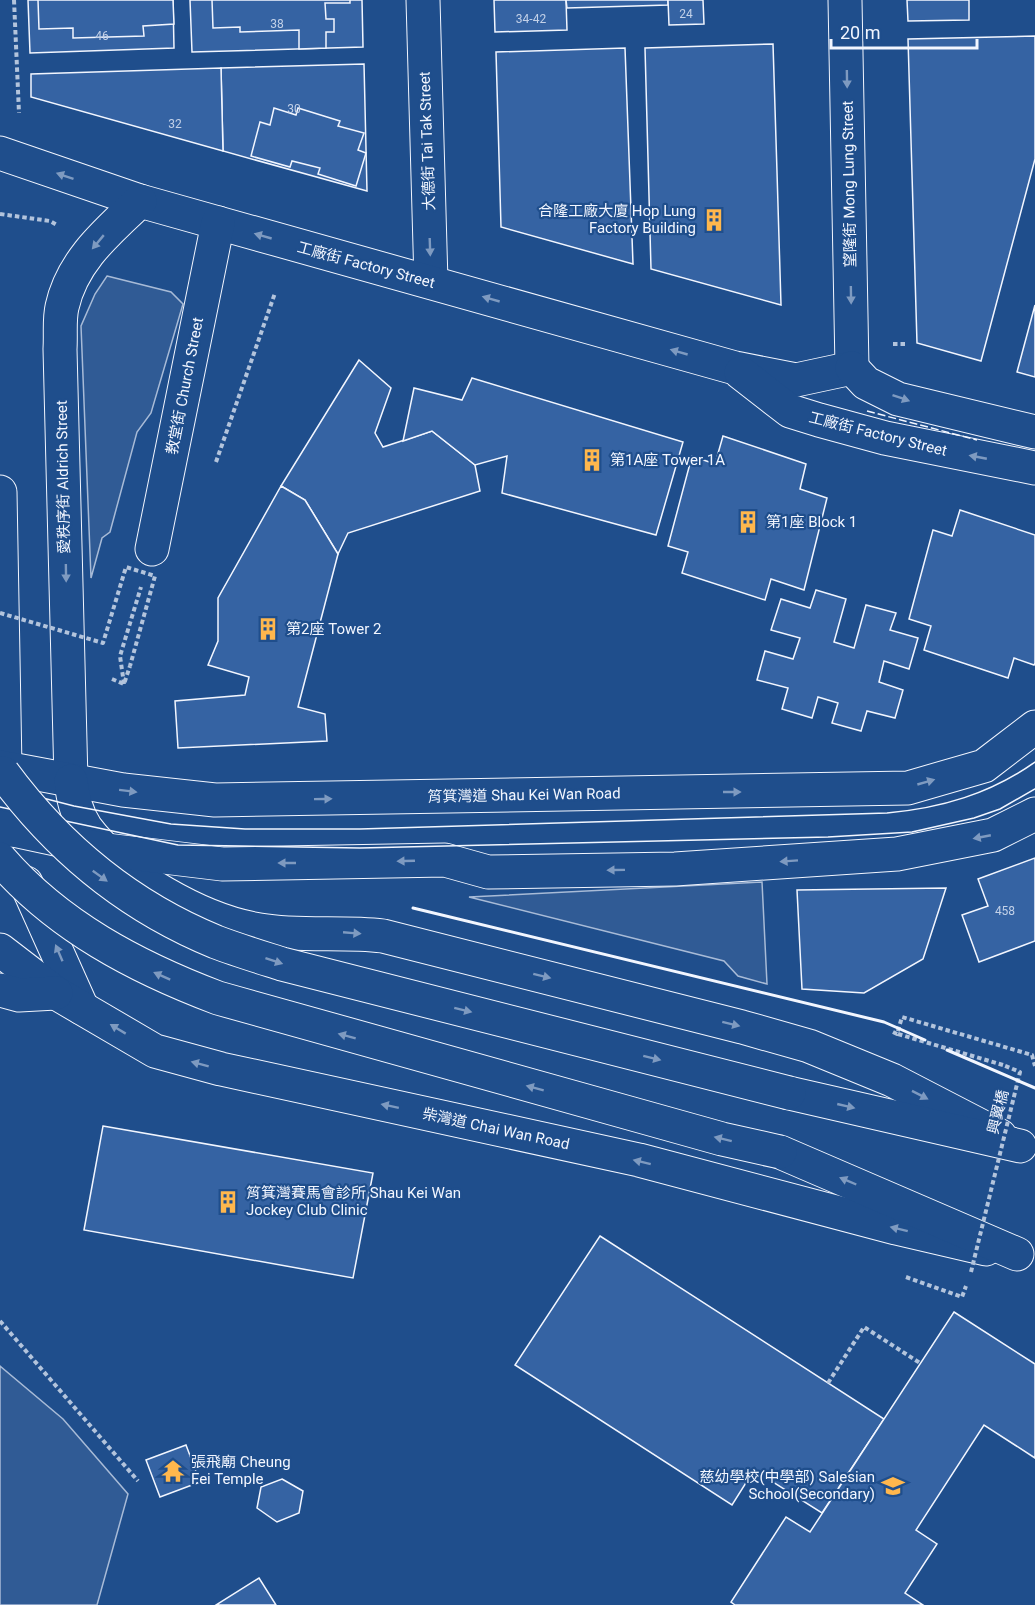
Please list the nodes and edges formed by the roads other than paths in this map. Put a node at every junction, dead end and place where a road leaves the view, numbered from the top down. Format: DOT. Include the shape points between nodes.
graph roads {
  1 [pos="423,0"];
  2 [pos="845,0"];
  3 [pos="0,153"];
  4 [pos="141,201"];
  5 [pos="218,223"];
  6 [pos="431,282"];
  7 [pos="735,368"];
  8 [pos="852,368"];
  9 [pos="1035,432"];
  10 [pos="1035,468"];
  11 [pos="0,492"];
  12 [pos="152,549"];
  13 [pos="1035,727"];
  14 [pos="2,768"];
  15 [pos="71,781"];
  16 [pos="1035,814"];
  17 [pos="3,836"];
  18 [pos="106,850"];
  19 [pos="0,950"];
  20 [pos="0,990"];
  21 [pos="69,1000"];
  1 -- 6 [label="main road, 大德街 Tai Tak Street, one-way"];
  2 -- 8 [label="main road, 望隆街 Mong Lung Street, one-way"];
  4 -- 3 [label="main road, 工廠街 Factory Street, one-way"];
  4 -- 5 [label="main road, 工廠街 Factory Street"];
  4 -- 15 [label="main road, 愛秩序街 Aldrich Street, one-way" via="103,235 77,268 62,308"];
  6 -- 5 [label="main road, 工廠街 Factory Street, one-way"];
  5 -- 12 [label="main road, 教堂街 Church Street"];
  7 -- 6 [label="main road, 工廠街 Factory Street, one-way"];
  7 -- 8 [label="main road, 工廠街 Factory Street" via="796,380"];
  10 -- 7 [label="main road, 工廠街 Factory Street, one-way" via="885,438 790,411"];
  8 -- 9 [label="main road, one-way" via="866,383 898,399"];
  11 -- 14 [label="main road"];
  15 -- 13 [label="main road, 筲箕灣道 Shau Kei Wan Road, one-way" via="215,801 908,788 984,766"];
  14 -- 15 [label="main road, 筲箕灣道 Shau Kei Wan Road"];
  14 -- 17 [label="main road"];
  14 -- 18 [label="main road, bridge" via="32,813 88,867 159,913 216,942 282,964 789,1093 1020,1146 850,1061 742,1027 383,936 280,933 234,924 158,890"];
  15 -- 18 [label="main road" via="78,813"];
  16 -- 18 [label="main road, one-way" via="993,835 897,854 675,869 488,872 445,860 222,864"];
  17 -- 18 [label="main road"];
  21 -- 17 [label="main road, one-way" via="55,945"];
  17 -- 21 [label="main road, 柴灣道 Chai Wan Road, bridge" via="39,897 105,946 156,973 263,1013 780,1152 1017,1254 948,1241 639,1160 221,1069 155,1051"];
  19 -- 21 [label="main road, 柴灣道 Chai Wan Road"];
  20 -- 21 [label="main road"];
}
